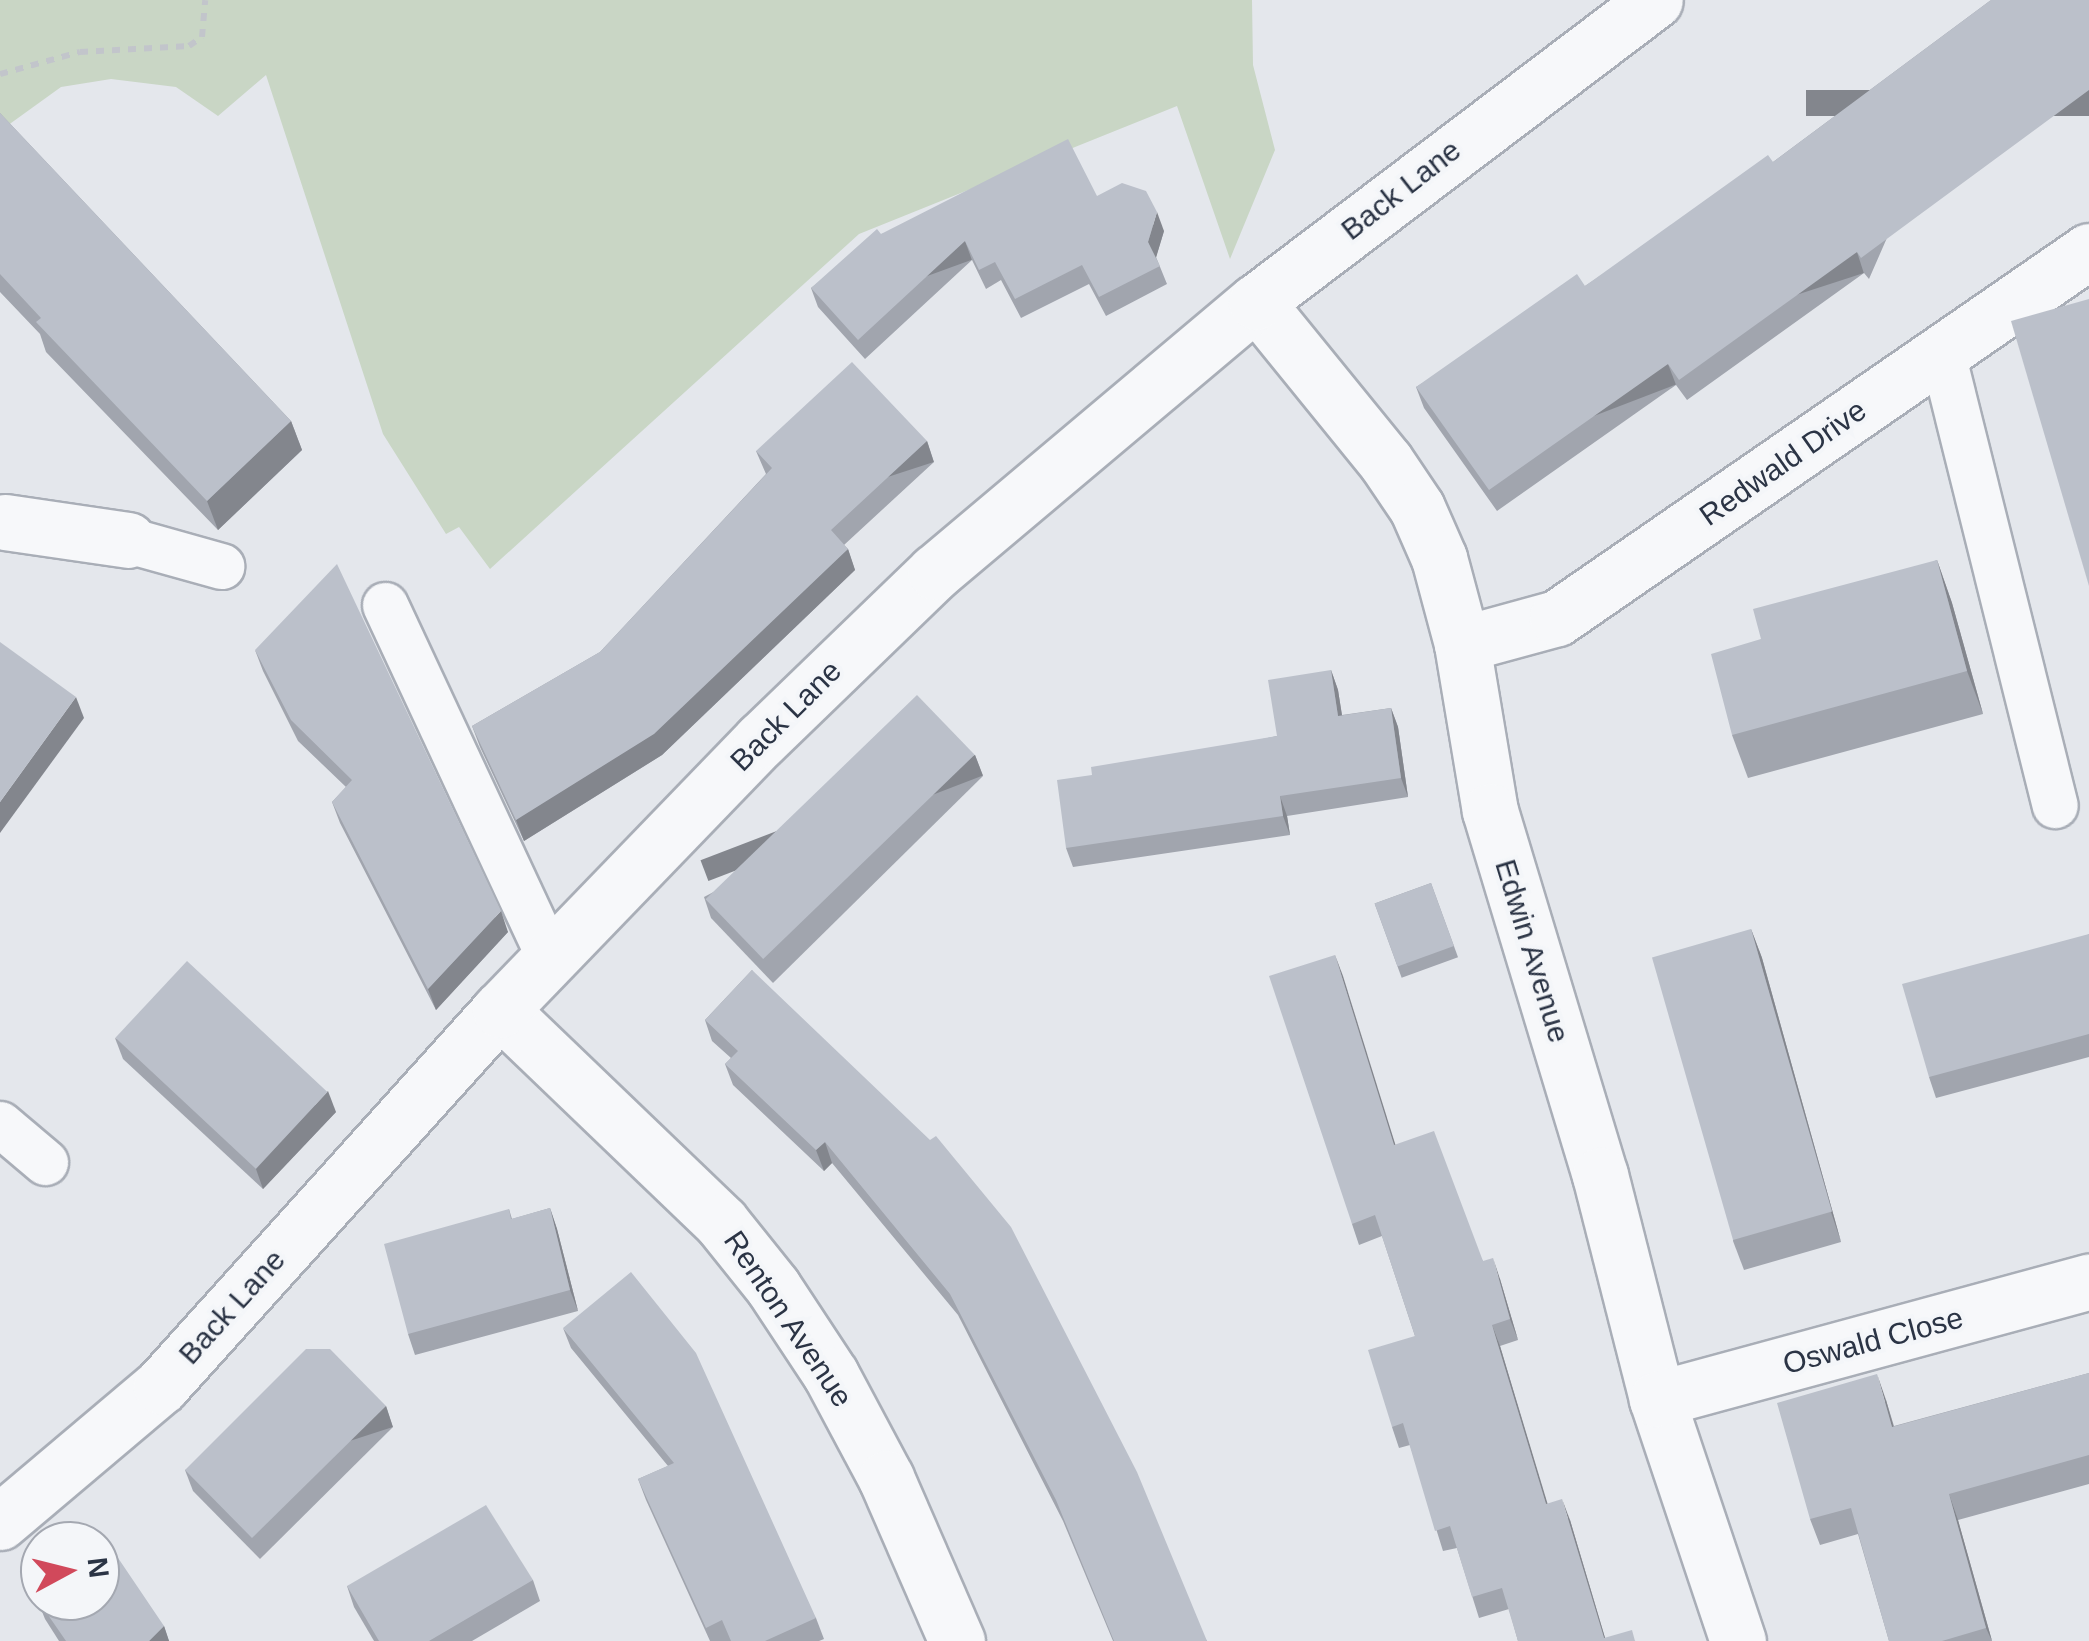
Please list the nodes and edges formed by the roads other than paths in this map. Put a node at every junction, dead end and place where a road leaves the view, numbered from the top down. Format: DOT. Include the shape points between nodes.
graph roads {
  1 [pos="1655,0"];
  2 [pos="2089,251"];
  3 [pos="1256,302"];
  4 [pos="1942,353"];
  5 [pos="2,520"];
  6 [pos="128,540"];
  7 [pos="221,566"];
  8 [pos="385,605"];
  9 [pos="1462,644"];
  10 [pos="2055,805"];
  11 [pos="550,959"];
  12 [pos="500,1010"];
  13 [pos="0,1124"];
  14 [pos="45,1162"];
  15 [pos="2089,1282"];
  16 [pos="1657,1399"];
  17 [pos="0,1522"];
  18 [pos="958,1641"];
  19 [pos="1738,1641"];
  1 -- 3 [label="street, Back Lane"];
  2 -- 4 [label="street, Redwald Drive"];
  3 -- 9 [label="street, Edwin Avenue" via="1417,508"];
  3 -- 11 [label="street, Back Lane" via="935,572"];
  4 -- 9 [label="street, Redwald Drive" via="1558,618"];
  4 -- 10 [label="lane"];
  5 -- 6 [label="street"];
  6 -- 7 [label="lane"];
  8 -- 11 [label="lane"];
  9 -- 16 [label="street, Edwin Avenue" via="1490,811 1600,1175"];
  11 -- 12 [label="street, Back Lane"];
  12 -- 17 [label="street, Back Lane" via="160,1386"];
  12 -- 18 [label="street, Renton Avenue" via="722,1222 773,1287 831,1375 886,1478"];
  13 -- 14 [label="lane"];
  15 -- 16 [label="street, Oswald Close"];
  16 -- 19 [label="street, Edwin Avenue"];
}
